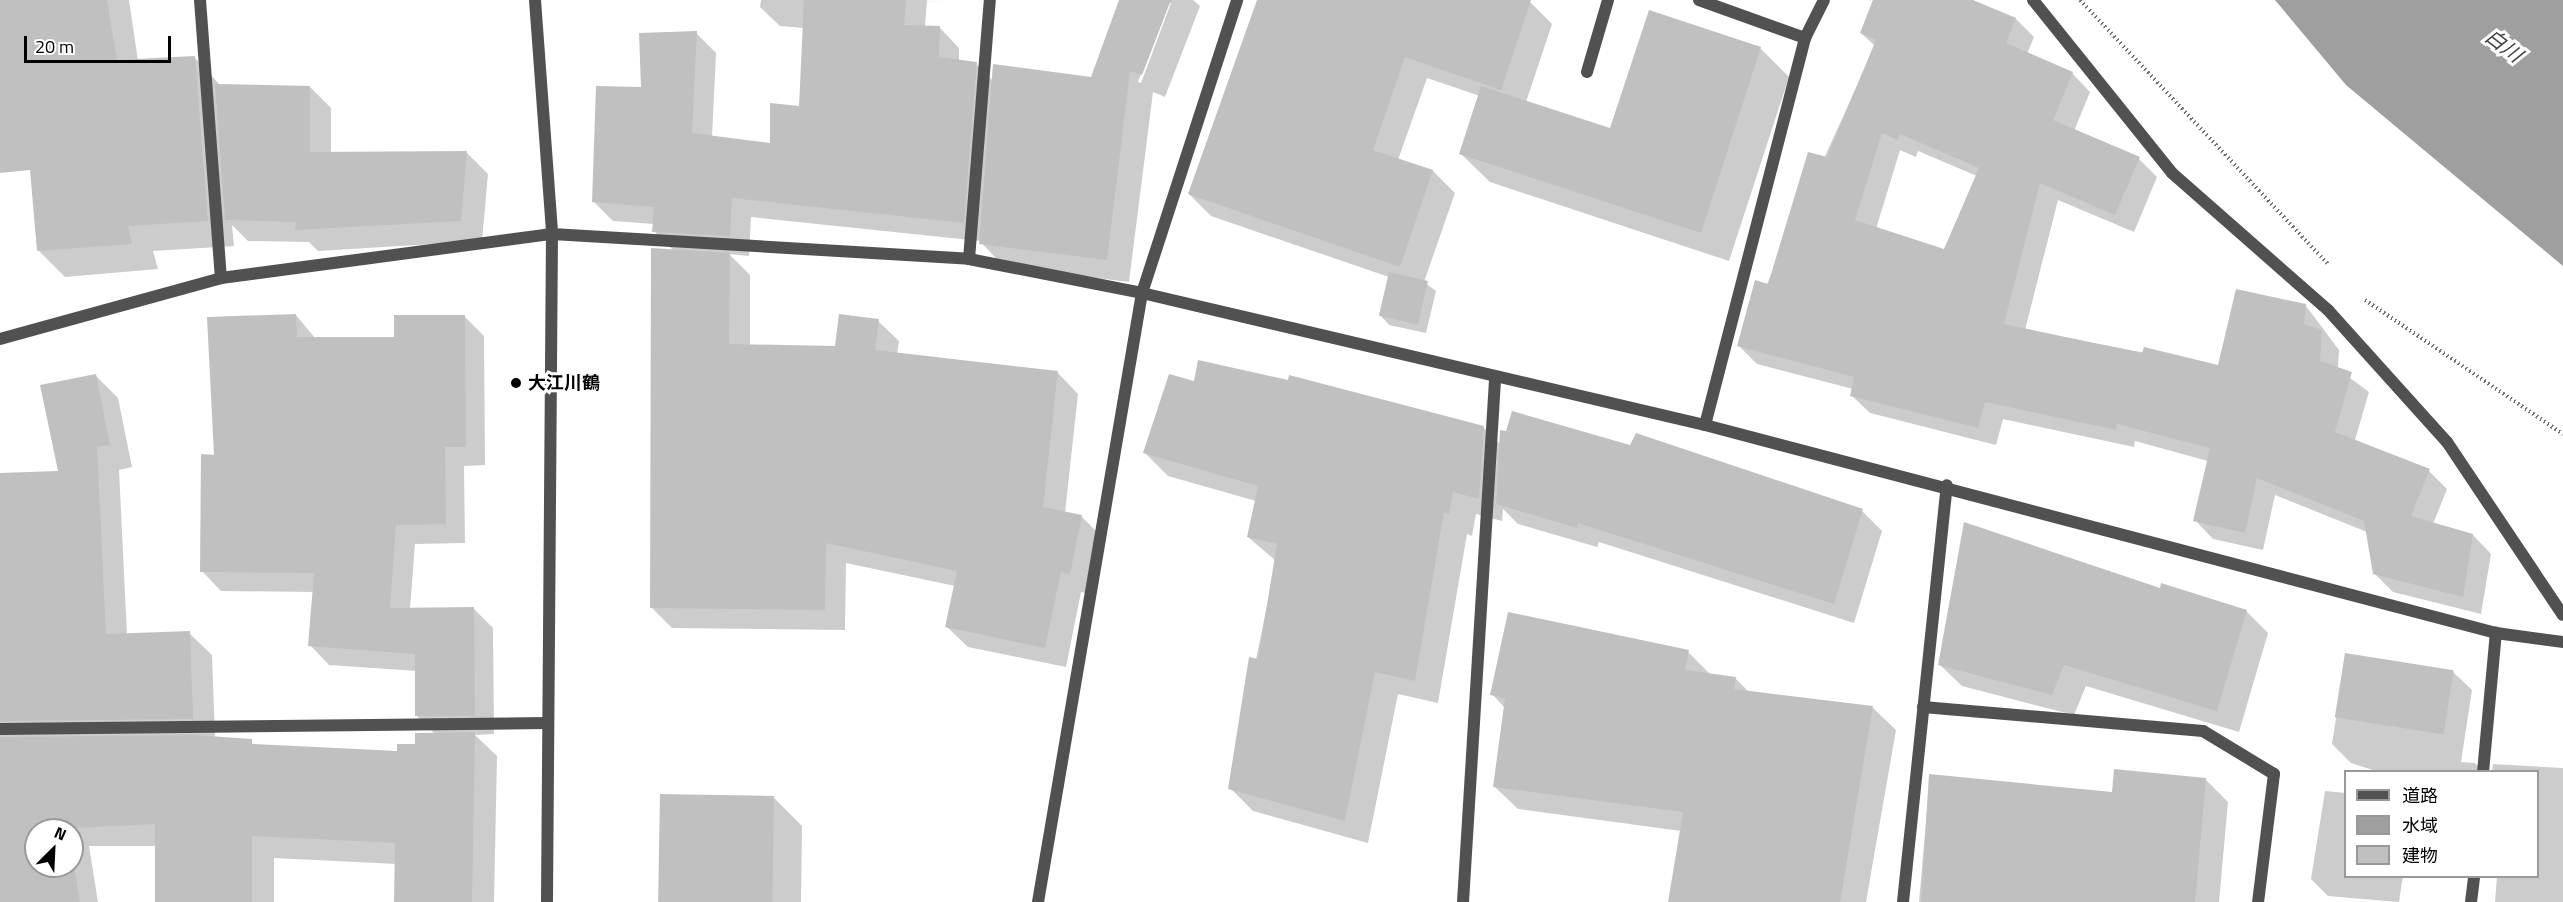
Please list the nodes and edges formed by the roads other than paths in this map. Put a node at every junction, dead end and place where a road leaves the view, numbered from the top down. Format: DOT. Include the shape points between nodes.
graph roads {
  1 [pos="201,0"];
  2 [pos="535,0"];
  3 [pos="990,0"];
  4 [pos="1237,0"];
  5 [pos="1608,0"];
  6 [pos="1699,0"];
  7 [pos="1824,0"];
  8 [pos="2033,0"];
  9 [pos="1805,38"];
  10 [pos="1587,72"];
  11 [pos="552,234"];
  12 [pos="969,259"];
  13 [pos="221,278"];
  14 [pos="1142,293"];
  15 [pos="0,339"];
  16 [pos="1495,380"];
  17 [pos="1705,425"];
  18 [pos="1947,485"];
  19 [pos="2563,615"];
  20 [pos="2496,633"];
  21 [pos="2563,642"];
  22 [pos="1923,707"];
  23 [pos="548,723"];
  24 [pos="0,729"];
  25 [pos="2483,770"];
  26 [pos="2474,878"];
  27 [pos="546,902"];
  28 [pos="1038,902"];
  29 [pos="1463,902"];
  30 [pos="1903,902"];
  31 [pos="2258,902"];
  32 [pos="2471,902"];
  1 -- 13 [label="street"];
  2 -- 11 [label="street"];
  3 -- 12 [label="street"];
  4 -- 14 [label="street"];
  5 -- 10 [label="street"];
  6 -- 9 [label="street"];
  7 -- 9 [label="street"];
  8 -- 19 [label="street" via="2172,173 2328,310 2447,442"];
  9 -- 17 [label="street"];
  11 -- 12 [label="street"];
  11 -- 13 [label="street"];
  11 -- 23 [label="street"];
  12 -- 14 [label="street"];
  13 -- 15 [label="street"];
  14 -- 16 [label="street"];
  14 -- 28 [label="street"];
  16 -- 17 [label="street"];
  16 -- 29 [label="street"];
  17 -- 18 [label="street"];
  18 -- 20 [label="street"];
  18 -- 22 [label="street"];
  20 -- 21 [label="street"];
  20 -- 25 [label="street"];
  22 -- 30 [label="street"];
  22 -- 31 [label="street" via="2203,731 2274,774"];
  23 -- 24 [label="street"];
  23 -- 27 [label="street"];
  26 -- 32 [label="street"];
}
